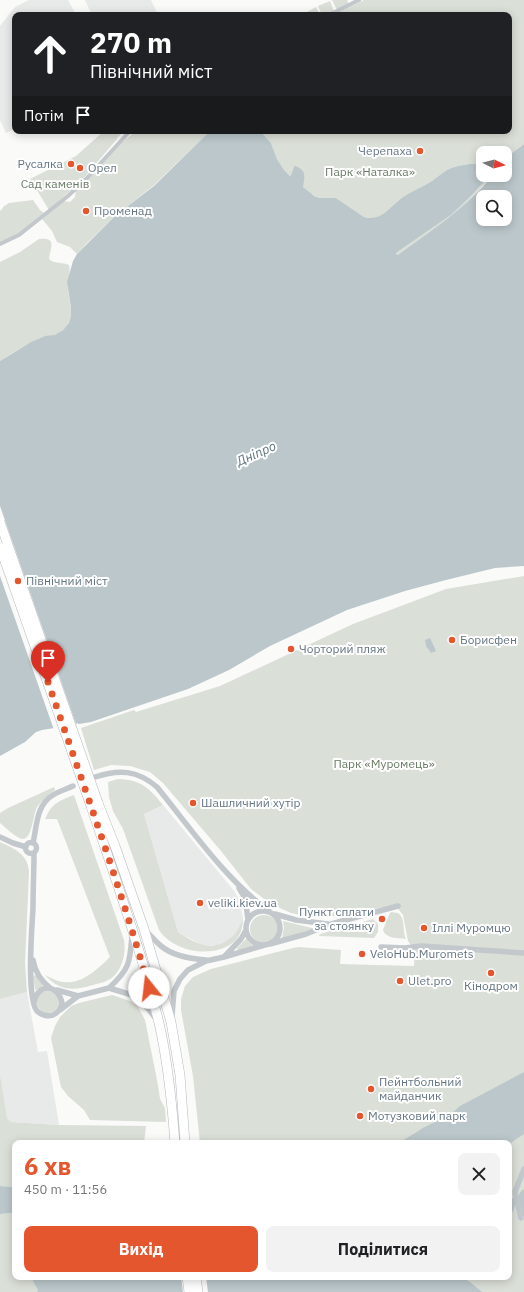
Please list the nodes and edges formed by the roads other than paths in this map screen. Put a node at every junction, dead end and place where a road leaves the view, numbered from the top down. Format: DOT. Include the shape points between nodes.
graph roads {
  1 [pos="359,0"];
  2 [pos="335,12"];
  3 [pos="127,134"];
  4 [pos="0,244"];
  5 [pos="0,522"];
  6 [pos="0,547"];
  7 [pos="95,777"];
  8 [pos="73,786"];
  9 [pos="95,804"];
  10 [pos="0,837"];
  11 [pos="33,843"];
  12 [pos="26,847"];
  13 [pos="34,853"];
  14 [pos="237,884"];
  15 [pos="398,906"];
  16 [pos="269,911"];
  17 [pos="275,914"];
  18 [pos="248,919"];
  19 [pos="331,924"];
  20 [pos="133,929"];
  21 [pos="144,929"];
  22 [pos="246,930"];
  23 [pos="268,944"];
  24 [pos="381,947"];
  25 [pos="31,950"];
  26 [pos="524,953"];
  27 [pos="224,957"];
  28 [pos="206,960"];
  29 [pos="109,988"];
  30 [pos="52,989"];
  31 [pos="78,996"];
  32 [pos="34,1003"];
  33 [pos="58,1012"];
  34 [pos="171,1022"];
  35 [pos="159,1024"];
  36 [pos="175,1140"];
  37 [pos="184,1140"];
  38 [pos="524,1169"];
  39 [pos="521,1218"];
  40 [pos="187,1280"];
  41 [pos="196,1280"];
  42 [pos="189,1292"];
  43 [pos="198,1292"];
  1 -- 2 [label="street"];
  3 -- 4 [label="street" via="68,196 19,235"];
  5 -- 9 [label="main road, bridge"];
  6 -- 9 [label="main road, bridge"];
  7 -- 14 [label="street" via="107,773 130,772 149,780 158,787"];
  8 -- 11 [label="street" via="45,802 37,819"];
  9 -- 20 [label="main road"];
  9 -- 21 [label="main road" via="115,846"];
  10 -- 12 [label="street"];
  11 -- 12 [label="street" via="28,843"];
  11 -- 13 [label="street" via="37,847"];
  12 -- 13 [label="street" via="28,853"];
  13 -- 25 [label="street"];
  14 -- 16 [label="street"];
  14 -- 18 [label="street" via="245,898"];
  15 -- 19 [label="street"];
  16 -- 17 [label="street"];
  16 -- 18 [label="street" via="257,911"];
  17 -- 19 [label="street" via="296,920"];
  17 -- 23 [label="street" via="279,920 279,936"];
  18 -- 22 [label="street"];
  19 -- 23 [label="street"];
  20 -- 29 [label="street" via="128,964 124,973"];
  20 -- 35 [label="main road"];
  21 -- 28 [label="street" via="169,951"];
  21 -- 34 [label="main road"];
  22 -- 23 [label="street" via="254,943"];
  22 -- 27 [label="street"];
  23 -- 27 [label="street"];
  24 -- 26 [label="street" via="421,946"];
  25 -- 30 [label="street" via="37,974"];
  25 -- 32 [label="street"];
  27 -- 28 [label="street"];
  28 -- 34 [label="street" via="188,970 180,979 174,991"];
  29 -- 31 [label="street"];
  29 -- 35 [label="street" via="132,995 142,1002"];
  30 -- 31 [label="street"];
  30 -- 32 [label="street" via="43,988 39,991"];
  30 -- 33 [label="street" via="61,996 62,1003"];
  31 -- 33 [label="street"];
  32 -- 33 [label="street" via="41,1015 48,1016"];
  34 -- 37 [label="main road" via="180,1075"];
  35 -- 36 [label="main road" via="168,1075"];
  38 -- 39 [label="street" via="515,1192"];
  40 -- 42 [label="main road"];
  41 -- 43 [label="main road"];
}
